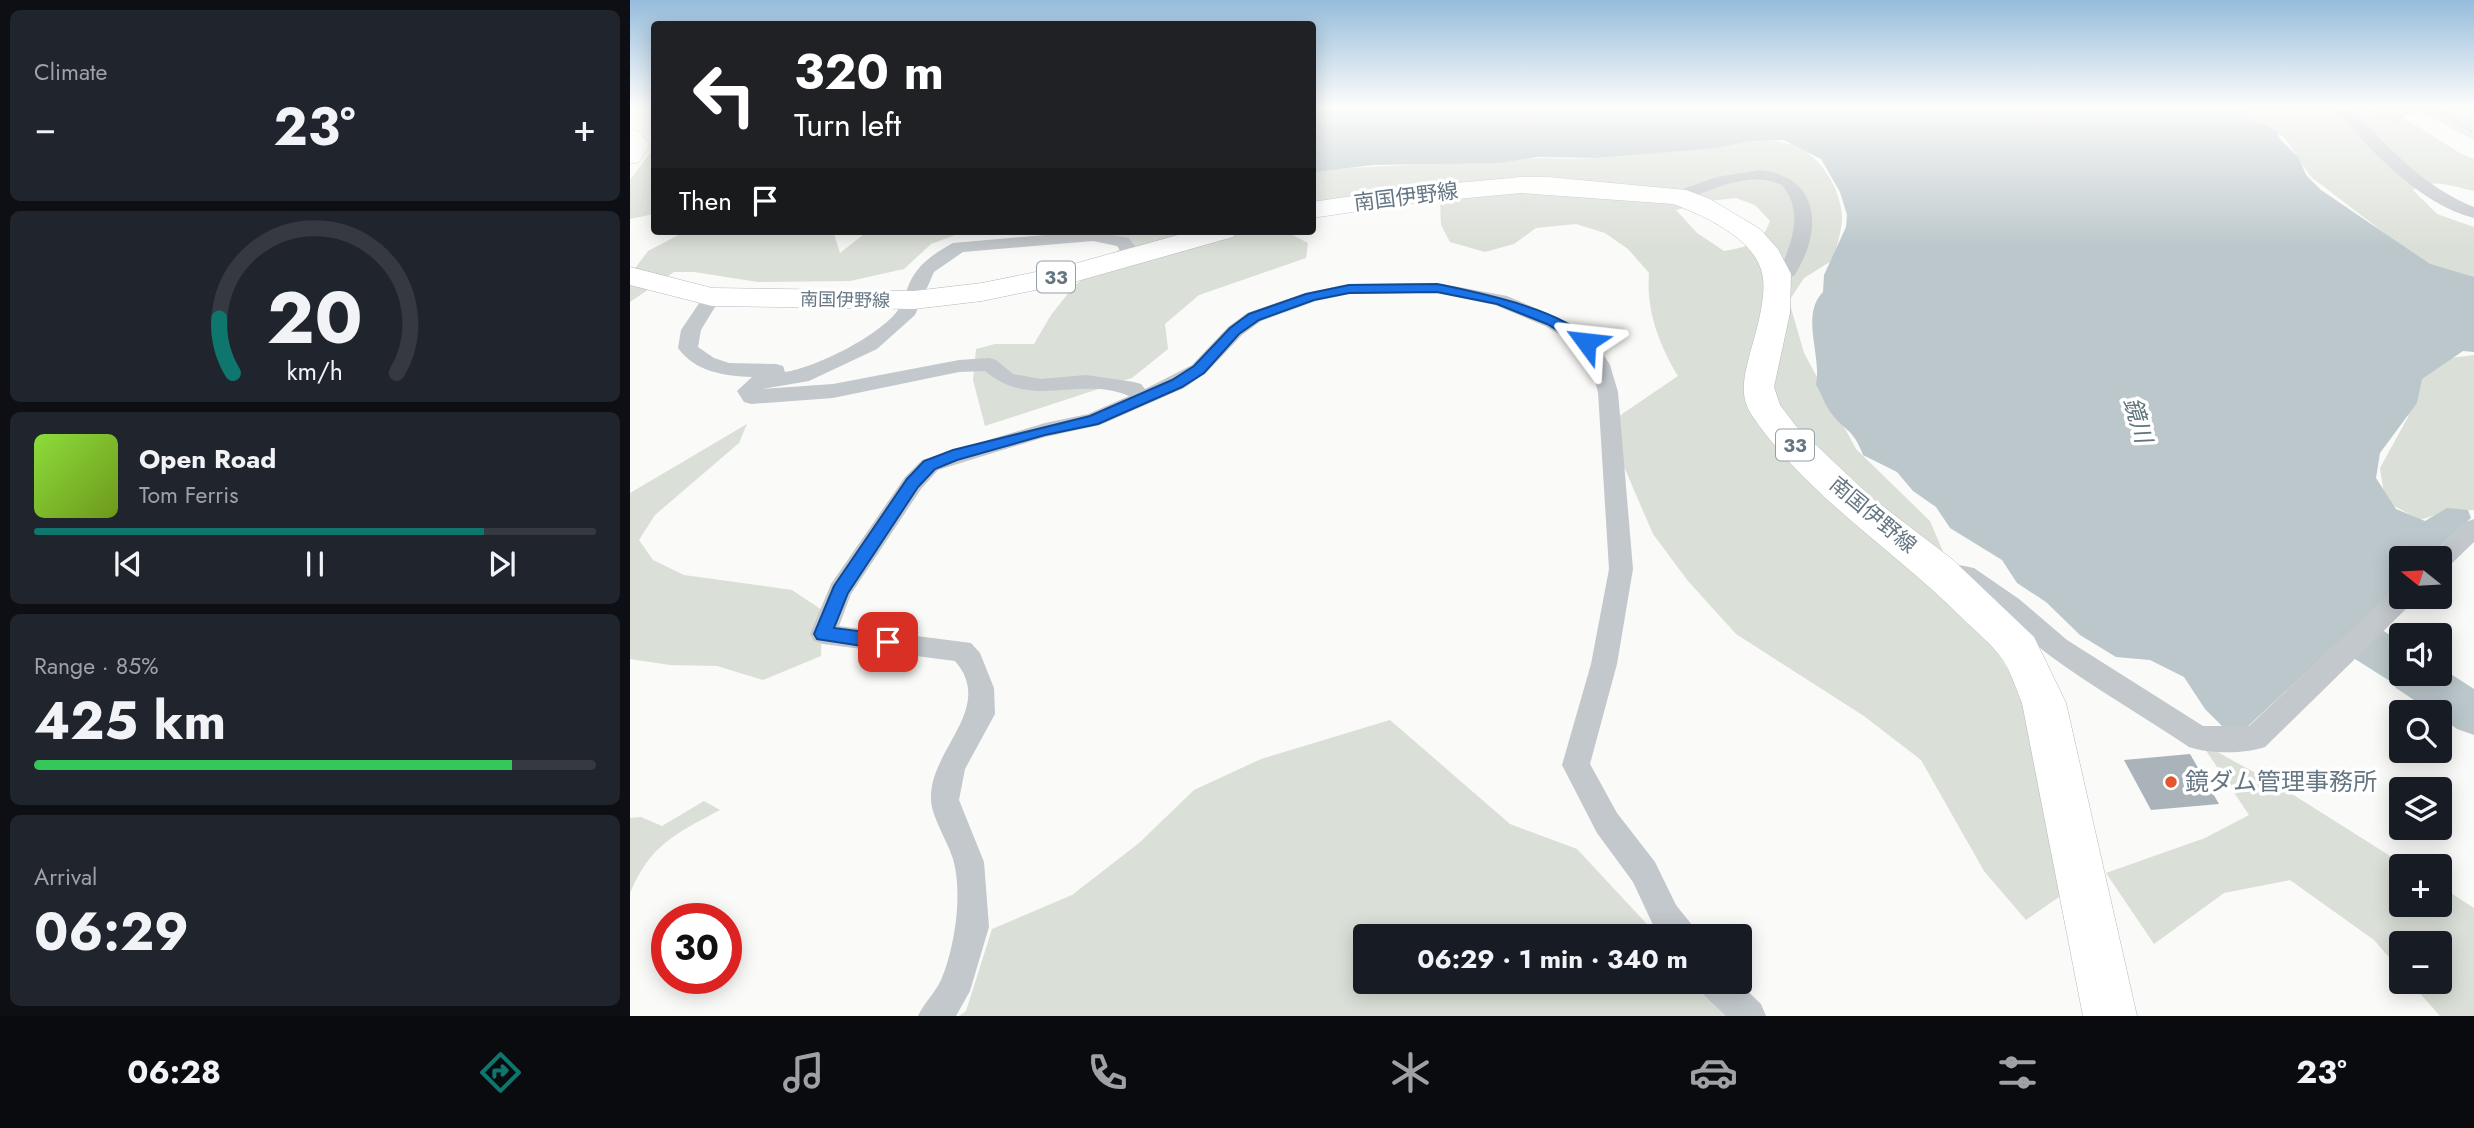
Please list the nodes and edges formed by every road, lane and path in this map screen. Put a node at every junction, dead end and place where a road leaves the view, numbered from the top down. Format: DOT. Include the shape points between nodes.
graph roads {
  1 [pos="2389,153"];
  2 [pos="1677,196"];
  3 [pos="1316,209"];
  4 [pos="2474,213"];
  5 [pos="1209,235"];
  6 [pos="1133,256"];
  7 [pos="1777,274"];
  8 [pos="630,275"];
  9 [pos="723,298"];
  10 [pos="900,301"];
  11 [pos="821,366"];
  12 [pos="1141,398"];
  13 [pos="2474,528"];
  14 [pos="2452,549"];
  15 [pos="1938,570"];
  16 [pos="2389,609"];
  17 [pos="1671,924"];
  18 [pos="1728,994"];
  19 [pos="935,1016"];
  20 [pos="1749,1016"];
  21 [pos="2110,1016"];
  1 -- 4 [label="street" via="2420,184"];
  2 -- 3 [label="main road, 南国伊野線" via="1521,185"];
  2 -- 7 [label="main road, 南国伊野線" via="1750,235"];
  2 -- 7 [label="street" via="1754,173 1784,178 1803,205 1803,230 1788,272"];
  5 -- 6 [label="main road, 南国伊野線 / 33"];
  6 -- 10 [label="main road, 南国伊野線 / 33" via="1029,283"];
  6 -- 10 [label="street" via="1123,242 1093,236 968,246 942,256"];
  7 -- 15 [label="main road, 南国伊野線 / 33" via="1775,313 1758,387 1764,408 1859,508"];
  8 -- 9 [label="main road, 南国伊野線 / 33"];
  9 -- 10 [label="main road, 南国伊野線 / 33"];
  9 -- 11 [label="street" via="691,330 688,348 696,358 742,372"];
  10 -- 11 [label="street" via="908,311 890,330 870,345"];
  11 -- 12 [label="street" via="802,376 759,382 747,390 751,397 833,391 989,363 1007,379 1041,386 1086,382 1134,389"];
  12 -- 17 [label="street" via="1199,369 1234,331 1254,317 1349,289 1437,288 1500,300 1586,342 1608,391 1621,569 1604,664 1577,765 1607,823 1644,872"];
  12 -- 19 [label="street" via="1093,421 930,465 912,483 840,591 823,634 962,651 981,688 981,714 951,767 945,800 969,862 973,928 954,990"];
  13 -- 14 [label="street"];
  15 -- 16 [label="street" via="1965,575 2058,647 2199,738 2255,738"];
  15 -- 21 [label="main road, 南国伊野線 / 33" via="2019,649 2044,703"];
  18 -- 20 [label="street"];
}
